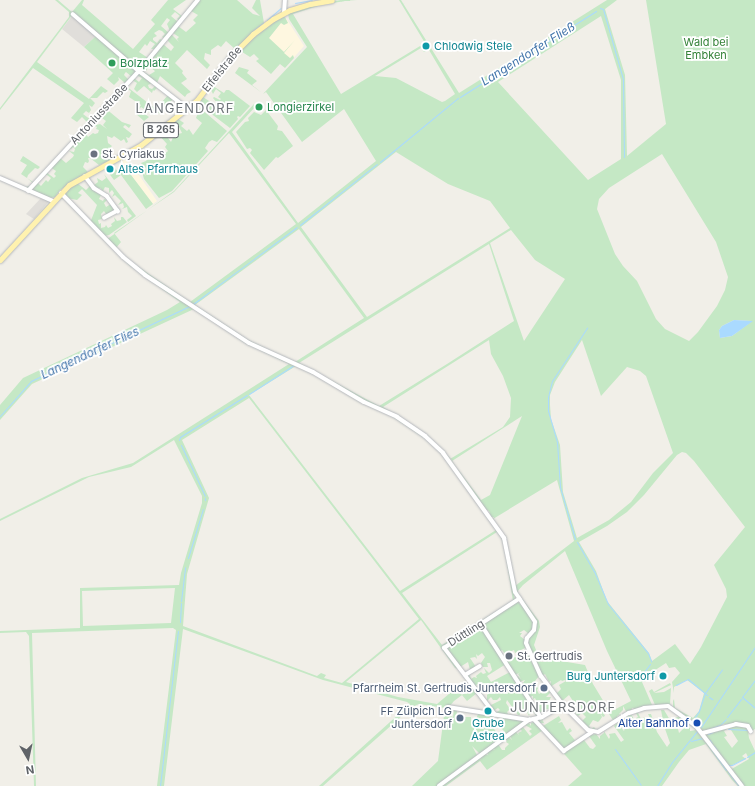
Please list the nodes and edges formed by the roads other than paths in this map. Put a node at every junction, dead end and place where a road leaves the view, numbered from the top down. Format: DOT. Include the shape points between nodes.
graph roads {
  1 [pos="198,0"];
  2 [pos="285,0"];
  3 [pos="332,0"];
  4 [pos="284,13"];
  5 [pos="73,14"];
  6 [pos="139,71"];
  7 [pos="187,108"];
  8 [pos="84,176"];
  9 [pos="0,178"];
  10 [pos="28,191"];
  11 [pos="61,193"];
  12 [pos="54,201"];
  13 [pos="105,218"];
  14 [pos="0,260"];
  15 [pos="518,599"];
  16 [pos="481,624"];
  17 [pos="480,666"];
  18 [pos="464,675"];
  19 [pos="564,705"];
  20 [pos="448,707"];
  21 [pos="495,715"];
  22 [pos="541,717"];
  23 [pos="534,719"];
  24 [pos="529,720"];
  25 [pos="751,730"];
  26 [pos="592,732"];
  27 [pos="703,733"];
  28 [pos="439,786"];
  29 [pos="742,786"];
  1 -- 6 [label="street, Antoniusstraße"];
  2 -- 4 [label="street"];
  3 -- 4 [label="main road, Eifelstraße / B 265"];
  4 -- 7 [label="main road, Eifelstraße / B 265" via="268,22 241,45 222,66 205,92"];
  5 -- 6 [label="street"];
  6 -- 7 [label="street"];
  6 -- 10 [label="street, Antoniusstraße"];
  7 -- 8 [label="main road, Eifelstraße / B 265" via="141,145"];
  8 -- 11 [label="main road, Eifelstraße / B 265"];
  8 -- 13 [label="street" via="94,188 107,196 118,211"];
  9 -- 10 [label="street"];
  10 -- 12 [label="street"];
  11 -- 12 [label="main road, B 265"];
  11 -- 15 [label="street" via="123,257 145,275 244,340 320,375 364,402 397,417 430,441 450,460 503,537"];
  12 -- 14 [label="main road, B 265"];
  15 -- 16 [label="street, Düttling"];
  15 -- 19 [label="street" via="535,623 534,630 526,639 527,647 542,679"];
  16 -- 18 [label="street, Düttling" via="444,647"];
  16 -- 22 [label="street"];
  17 -- 18 [label="street"];
  18 -- 21 [label="street, Düttling"];
  19 -- 22 [label="street"];
  19 -- 26 [label="street"];
  20 -- 21 [label="street"];
  21 -- 24 [label="street"];
  22 -- 23 [label="street"];
  23 -- 24 [label="street"];
  23 -- 26 [label="street" via="564,751"];
  24 -- 28 [label="street"];
  25 -- 27 [label="street" via="736,724"];
  26 -- 27 [label="street" via="600,731 631,712 664,705 693,722"];
  27 -- 29 [label="street"];
}
